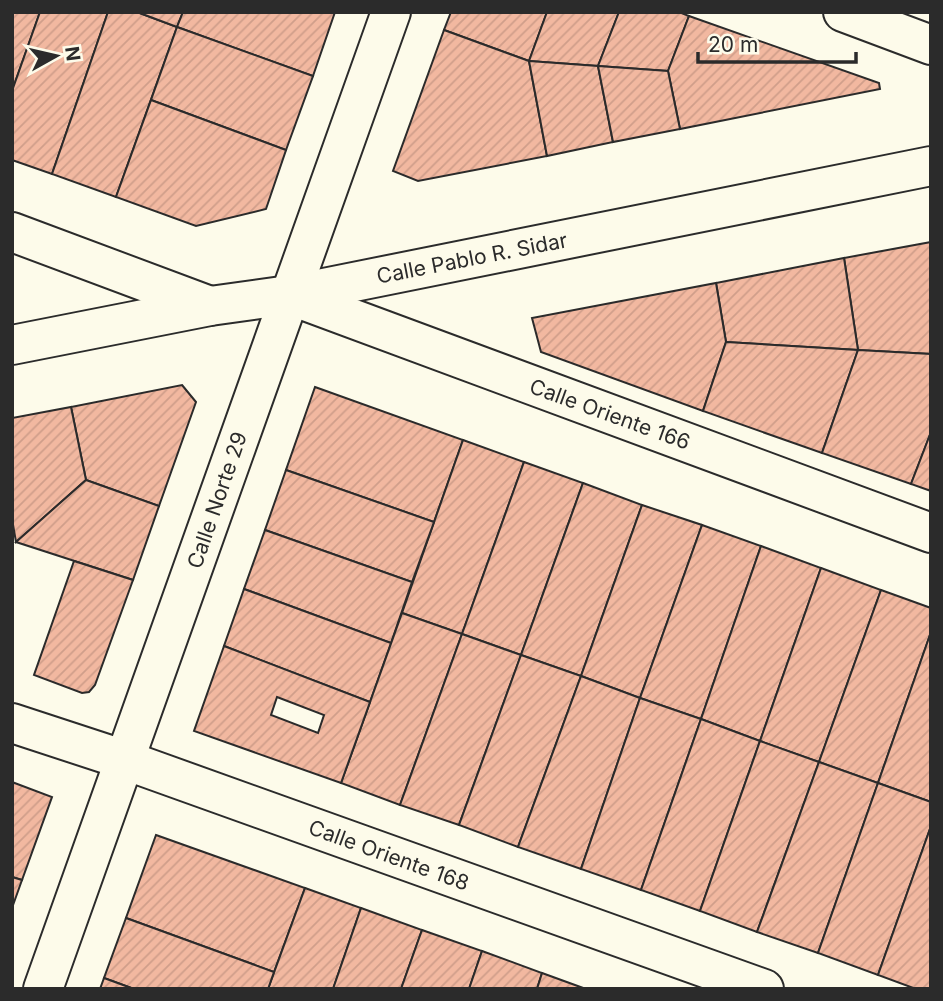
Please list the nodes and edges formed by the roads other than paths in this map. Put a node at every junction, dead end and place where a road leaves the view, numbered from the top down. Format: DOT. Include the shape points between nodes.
graph roads {
  1 [pos="391,12"];
  2 [pos="843,12"];
  3 [pos="931,45"];
  4 [pos="931,166"];
  5 [pos="12,232"];
  6 [pos="289,295"];
  7 [pos="210,306"];
  8 [pos="12,345"];
  9 [pos="931,533"];
  10 [pos="12,723"];
  11 [pos="125,761"];
  12 [pos="43,989"];
  13 [pos="764,989"];
  1 -- 6 [label="street, Calle Norte 29"];
  2 -- 3 [label="street"];
  4 -- 6 [label="street, Calle Pablo R. Sidar"];
  5 -- 7 [label="street"];
  6 -- 7 [label="street, Calle Pablo R. Sidar"];
  6 -- 9 [label="street, Calle Oriente 166"];
  6 -- 11 [label="street, Calle Norte 29"];
  7 -- 8 [label="street, Calle Pablo R. Sidar"];
  10 -- 11 [label="street, Calle Oriente 168"];
  11 -- 12 [label="street, Calle Norte 29"];
  11 -- 13 [label="street, Calle Oriente 168"];
}
